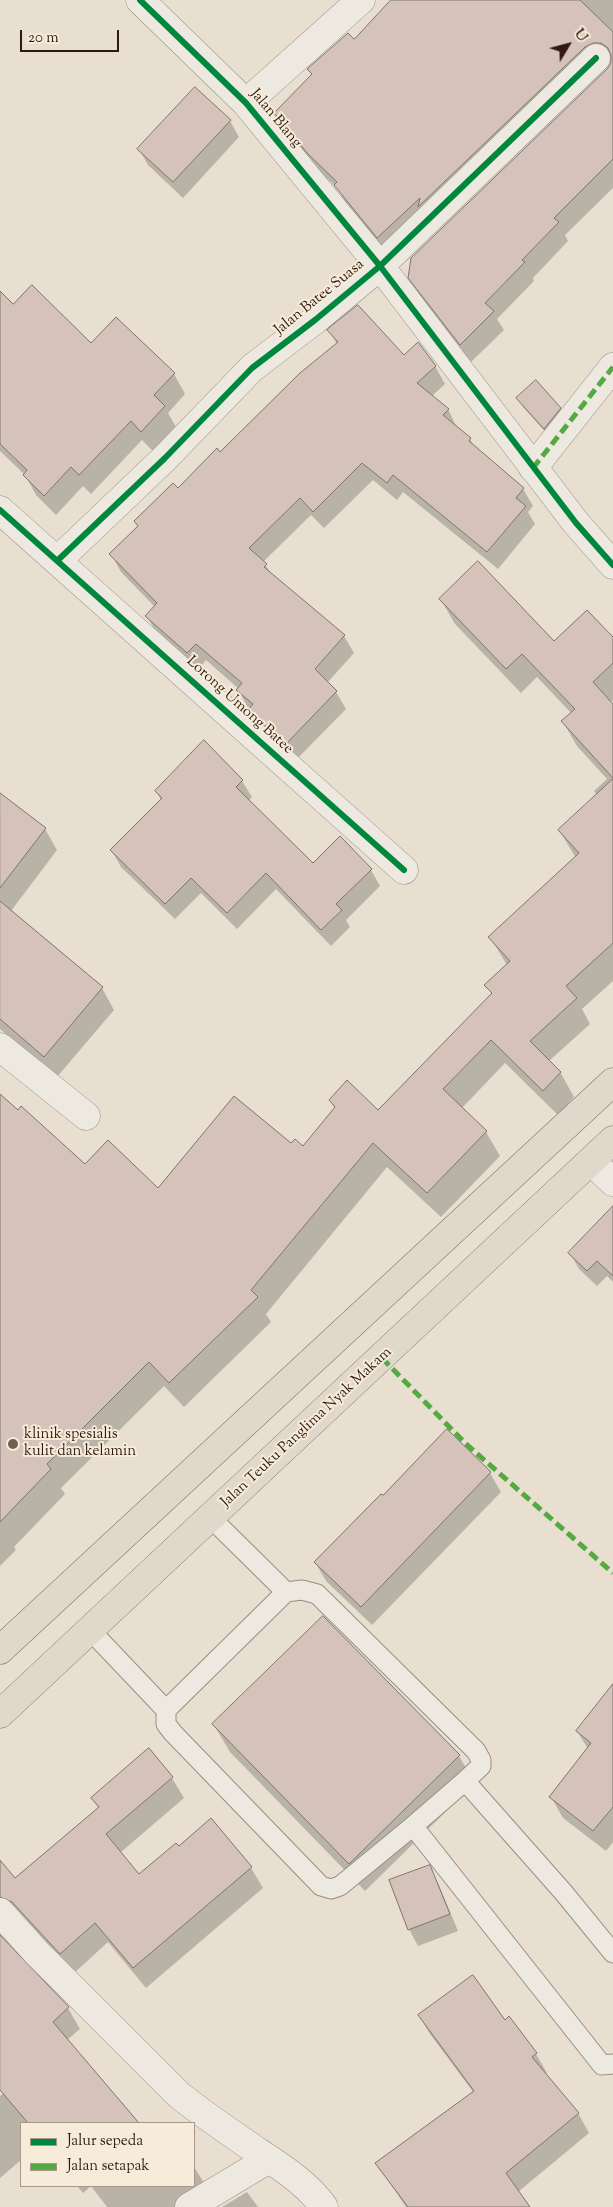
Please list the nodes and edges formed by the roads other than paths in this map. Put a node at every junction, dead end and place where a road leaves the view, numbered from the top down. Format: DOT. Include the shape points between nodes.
graph roads {
  1 [pos="140,0"];
  2 [pos="361,0"];
  3 [pos="596,58"];
  4 [pos="246,103"];
  5 [pos="380,266"];
  6 [pos="613,367"];
  7 [pos="533,468"];
  8 [pos="0,510"];
  9 [pos="58,560"];
  10 [pos="613,565"];
  11 [pos="404,870"];
  12 [pos="0,1047"];
  13 [pos="613,1082"];
  14 [pos="86,1116"];
  15 [pos="613,1140"];
  16 [pos="591,1161"];
  17 [pos="613,1182"];
  18 [pos="211,1518"];
  19 [pos="286,1592"];
  20 [pos="90,1630"];
  21 [pos="0,1650"];
  22 [pos="166,1710"];
  23 [pos="0,1714"];
  24 [pos="465,1781"];
  25 [pos="413,1826"];
  26 [pos="0,1912"];
  27 [pos="613,1954"];
  28 [pos="613,2064"];
  29 [pos="270,2159"];
  30 [pos="189,2207"];
  31 [pos="324,2207"];
  1 -- 4 [label="street, Jalan Blang"];
  2 -- 4 [label="street"];
  3 -- 5 [label="street"];
  4 -- 5 [label="street, Jalan Blang"];
  5 -- 7 [label="street, Jalan Batee Suasa"];
  5 -- 9 [label="street, Jalan Batee Suasa" via="252,368 166,458"];
  6 -- 7 [label="street"];
  7 -- 10 [label="street, Jalan Batee Suasa"];
  8 -- 9 [label="street"];
  9 -- 11 [label="street, Lorong Umong Batee"];
  12 -- 14 [label="street"];
  13 -- 21 [label="main road"];
  15 -- 16 [label="main road, Jalan Teuku Panglima Nyak Makam"];
  16 -- 17 [label="street"];
  16 -- 18 [label="main road, Jalan Teuku Panglima Nyak Makam"];
  18 -- 19 [label="lane"];
  18 -- 20 [label="main road, Jalan Teuku Panglima Nyak Makam"];
  19 -- 22 [label="lane"];
  19 -- 24 [label="lane" via="302,1590 317,1594 476,1751 481,1766"];
  20 -- 22 [label="lane"];
  20 -- 23 [label="main road, Jalan Teuku Panglima Nyak Makam"];
  22 -- 25 [label="lane" via="166,1724 173,1732 321,1886 331,1889 340,1886"];
  24 -- 25 [label="lane"];
  24 -- 27 [label="lane"];
  25 -- 28 [label="lane" via="602,2065"];
  26 -- 29 [label="street" via="179,2095"];
  29 -- 30 [label="street"];
  29 -- 31 [label="street" via="289,2172"];
}
